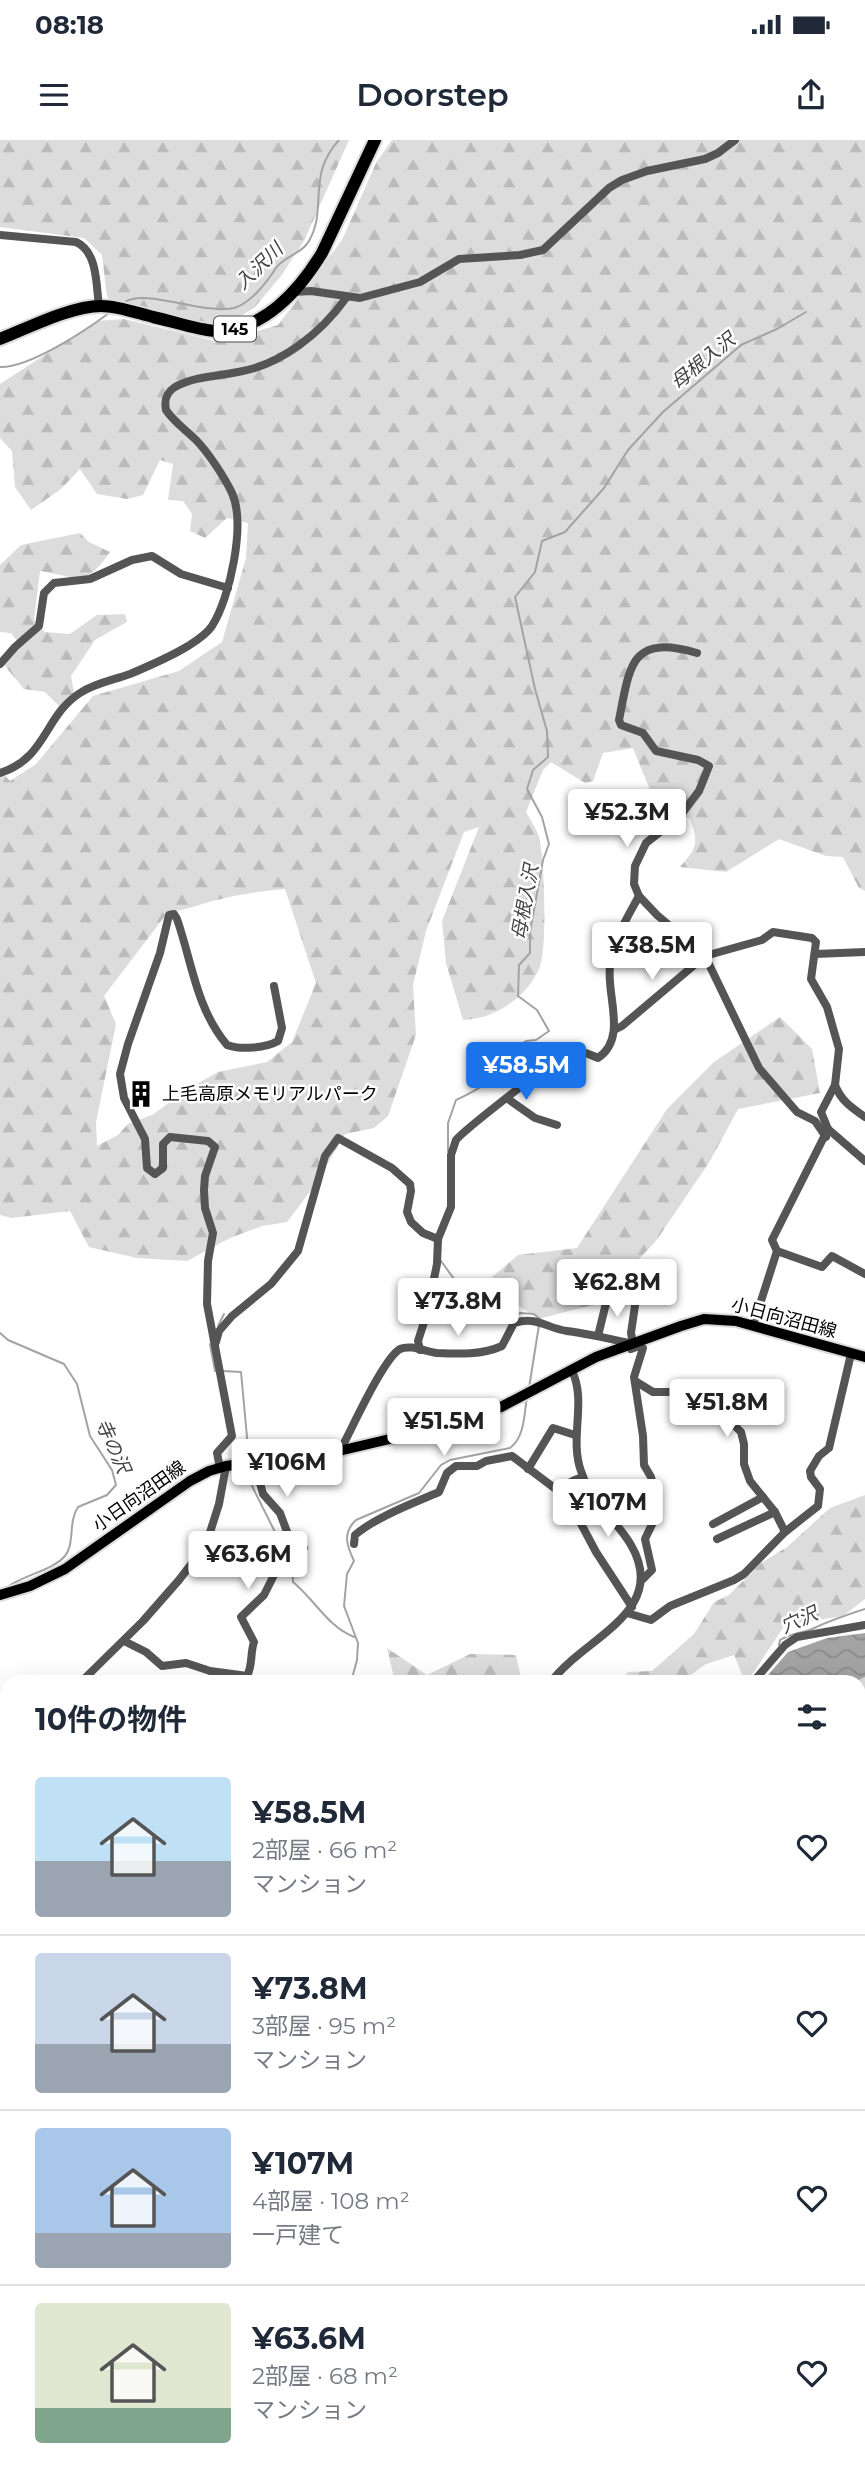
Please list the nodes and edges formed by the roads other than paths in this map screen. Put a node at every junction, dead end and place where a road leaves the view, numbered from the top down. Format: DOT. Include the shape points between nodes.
graph roads {
  1 [pos="375,140"];
  2 [pos="735,140"];
  3 [pos="0,234"];
  4 [pos="290,293"];
  5 [pos="346,298"];
  6 [pos="99,306"];
  7 [pos="0,339"];
  8 [pos="228,588"];
  9 [pos="698,653"];
  10 [pos="0,664"];
  11 [pos="0,773"];
  12 [pos="639,896"];
  13 [pos="865,952"];
  14 [pos="815,954"];
  15 [pos="705,957"];
  16 [pos="274,986"];
  17 [pos="614,1030"];
  18 [pos="835,1085"];
  19 [pos="508,1099"];
  20 [pos="865,1117"];
  21 [pos="557,1125"];
  22 [pos="827,1133"];
  23 [pos="865,1161"];
  24 [pos="438,1239"];
  25 [pos="777,1251"];
  26 [pos="865,1274"];
  27 [pos="639,1278"];
  28 [pos="608,1295"];
  29 [pos="753,1326"];
  30 [pos="598,1336"];
  31 [pos="216,1343"];
  32 [pos="629,1345"];
  33 [pos="421,1350"];
  34 [pos="851,1354"];
  35 [pos="865,1357"];
  36 [pos="572,1371"];
  37 [pos="635,1381"];
  38 [pos="575,1435"];
  39 [pos="343,1450"];
  40 [pos="254,1461"];
  41 [pos="223,1467"];
  42 [pos="528,1469"];
  43 [pos="583,1476"];
  44 [pos="561,1493"];
  45 [pos="762,1496"];
  46 [pos="775,1512"];
  47 [pos="713,1524"];
  48 [pos="785,1532"];
  49 [pos="717,1539"];
  50 [pos="354,1544"];
  51 [pos="642,1580"];
  52 [pos="0,1595"];
  53 [pos="629,1610"];
  54 [pos="865,1625"];
  55 [pos="124,1641"];
  56 [pos="88,1675"];
  57 [pos="224,1675"];
  58 [pos="248,1675"];
  59 [pos="557,1675"];
  60 [pos="759,1675"];
  1 -- 4 [label="highway, 145" via="322,253"];
  2 -- 5 [label="street" via="705,159 622,180 543,250 459,259 420,282"];
  3 -- 6 [label="street" via="81,245 93,261"];
  4 -- 5 [label="street" via="311,291"];
  4 -- 6 [label="highway, 145" via="254,323 213,331"];
  5 -- 8 [label="street" via="313,335 275,359 255,368 191,381 175,387 166,397 166,410 201,446 236,502"];
  6 -- 7 [label="highway, 145"];
  8 -- 10 [label="street" via="181,574 152,556 90,579 54,583 44,593 39,625"];
  8 -- 11 [label="street" via="207,633 186,648 82,691 62,708 33,753"];
  9 -- 12 [label="street" via="666,646 645,650 638,656 621,708 621,725 643,733 656,751 709,766 699,791 680,816 646,844 634,874"];
  12 -- 15 [label="street"];
  12 -- 17 [label="street" via="618,933 610,967"];
  13 -- 14 [label="street"];
  14 -- 15 [label="street" via="812,938 773,932 762,940"];
  14 -- 18 [label="street" via="811,979 827,1007 839,1049"];
  15 -- 17 [label="street"];
  15 -- 22 [label="street" via="759,1068 797,1112"];
  16 -- 31 [label="street" via="282,1028 278,1041 227,1045 205,1010 177,919 169,915 122,1060 124,1098 145,1139 150,1172 163,1168 163,1144 170,1137 215,1147 204,1189 213,1233 207,1304"];
  17 -- 19 [label="street" via="608,1051 598,1058 575,1049 568,1051"];
  18 -- 20 [label="street" via="849,1107"];
  18 -- 22 [label="street" via="821,1112"];
  19 -- 21 [label="street" via="535,1118"];
  19 -- 24 [label="street" via="457,1140 452,1155 451,1207"];
  22 -- 23 [label="street"];
  22 -- 25 [label="street" via="772,1240"];
  24 -- 31 [label="street" via="411,1222 407,1212 410,1184 393,1168 338,1138 325,1156 298,1251 271,1284 232,1316 219,1331"];
  24 -- 33 [label="street" via="437,1264 418,1341"];
  25 -- 26 [label="street" via="822,1267 832,1256"];
  25 -- 29 [label="street"];
  27 -- 32 [label="street"];
  28 -- 30 [label="street"];
  29 -- 32 [label="main road, 小日向沼田線" via="704,1319"];
  29 -- 34 [label="main road, 小日向沼田線"];
  30 -- 32 [label="street"];
  30 -- 33 [label="street" via="523,1320 514,1323 502,1346 492,1350"];
  31 -- 41 [label="street" via="232,1436 217,1454"];
  32 -- 36 [label="main road, 小日向沼田線"];
  32 -- 37 [label="street" via="643,1348"];
  33 -- 39 [label="street" via="404,1348 391,1357"];
  34 -- 35 [label="main road, 小日向沼田線"];
  34 -- 48 [label="street" via="829,1448 810,1471 820,1489 818,1506"];
  36 -- 38 [label="street" via="579,1388"];
  36 -- 39 [label="main road, 小日向沼田線" via="479,1415"];
  37 -- 45 [label="street" via="653,1392 673,1392 701,1401 731,1422 741,1432 744,1464"];
  37 -- 51 [label="street" via="644,1465 658,1505 645,1539 652,1570"];
  38 -- 42 [label="street" via="553,1427"];
  38 -- 43 [label="street"];
  39 -- 40 [label="main road, 小日向沼田線"];
  40 -- 41 [label="main road, 小日向沼田線"];
  40 -- 58 [label="street" via="263,1494 280,1513 289,1537 304,1548 283,1557 264,1595 243,1614 254,1642"];
  41 -- 52 [label="main road, 小日向沼田線" via="190,1481 58,1573"];
  41 -- 55 [label="street" via="219,1504 206,1545"];
  42 -- 44 [label="street"];
  42 -- 50 [label="street" via="512,1456 477,1466 456,1466 439,1492 362,1529"];
  43 -- 44 [label="street" via="569,1481"];
  43 -- 51 [label="street" via="594,1500 640,1561"];
  44 -- 53 [label="street"];
  45 -- 46 [label="street"];
  45 -- 47 [label="street"];
  46 -- 48 [label="street"];
  46 -- 49 [label="street"];
  48 -- 53 [label="street" via="734,1580 670,1606 651,1619"];
  51 -- 53 [label="street"];
  53 -- 59 [label="street"];
  54 -- 60 [label="street" via="797,1637"];
  55 -- 56 [label="street"];
  55 -- 57 [label="street" via="162,1666 186,1663"];
}
